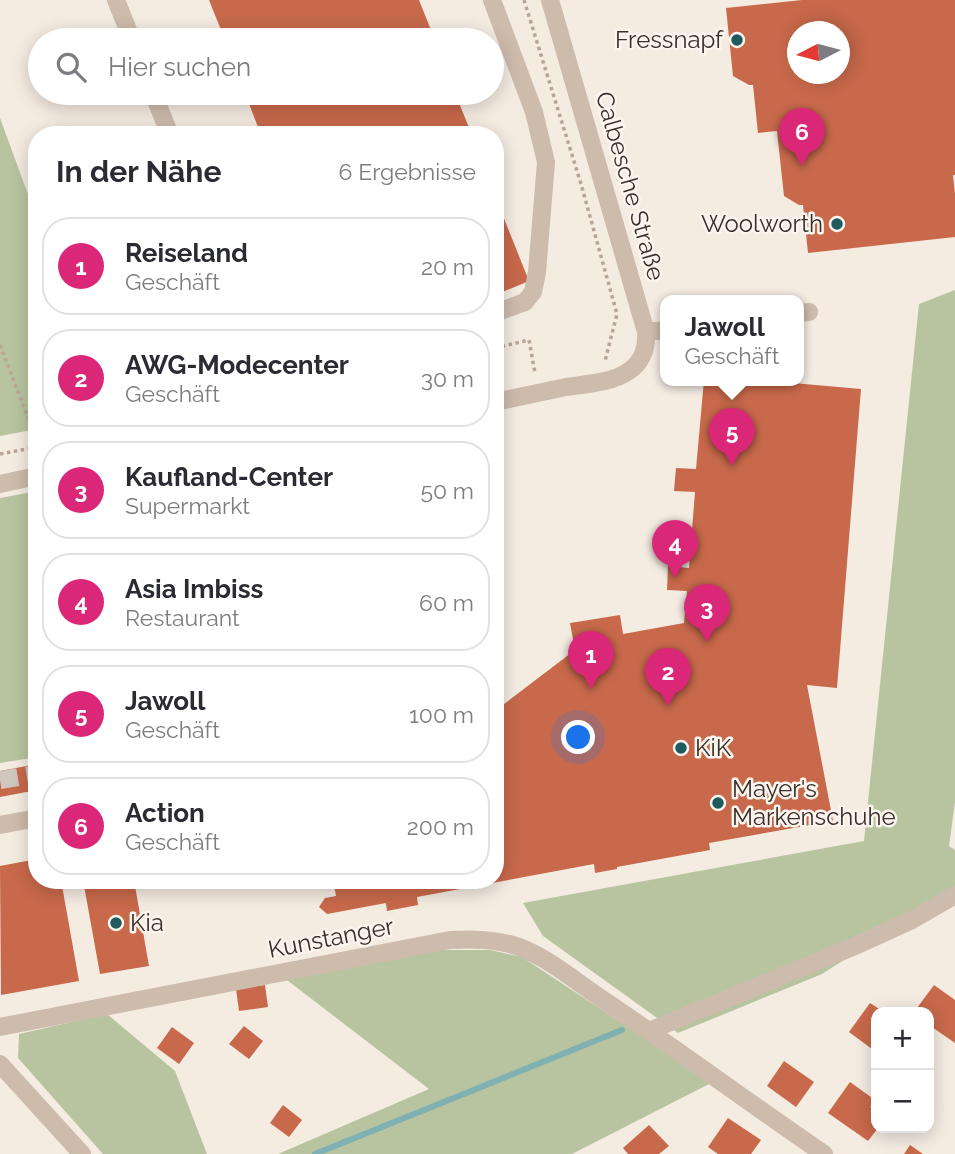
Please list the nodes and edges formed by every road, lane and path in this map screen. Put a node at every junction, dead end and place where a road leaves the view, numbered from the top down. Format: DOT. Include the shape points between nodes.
graph roads {
  1 [pos="116,0"];
  2 [pos="492,0"];
  3 [pos="524,0"];
  4 [pos="550,0"];
  5 [pos="127,28"];
  6 [pos="503,28"];
  7 [pos="504,32"];
  8 [pos="158,105"];
  9 [pos="166,126"];
  10 [pos="504,310"];
  11 [pos="660,331"];
  12 [pos="646,332"];
  13 [pos="0,345"];
  14 [pos="504,346"];
  15 [pos="603,381"];
  16 [pos="539,393"];
  17 [pos="504,400"];
  18 [pos="28,417"];
  19 [pos="28,449"];
  20 [pos="0,454"];
  21 [pos="28,479"];
  22 [pos="0,484"];
  23 [pos="28,820"];
  24 [pos="0,825"];
  25 [pos="955,895"];
  26 [pos="0,1027"];
  27 [pos="649,1031"];
  28 [pos="0,1064"];
  29 [pos="82,1154"];
  30 [pos="824,1154"];
  1 -- 5 [label="street"];
  2 -- 6 [label="street"];
  3 -- 15 [label="path" via="617,314"];
  4 -- 12 [label="street, Calbesche Straße"];
  7 -- 10 [label="street" via="534,111 546,162 533,292 525,302"];
  8 -- 9 [label="street"];
  11 -- 12 [label="street"];
  12 -- 15 [label="street" via="645,351 636,365"];
  13 -- 18 [label="path"];
  14 -- 16 [label="path" via="528,340"];
  15 -- 16 [label="street"];
  16 -- 17 [label="street"];
  19 -- 20 [label="path"];
  21 -- 22 [label="street"];
  23 -- 24 [label="street"];
  25 -- 27 [label="street" via="855,946"];
  26 -- 27 [label="street, Kunstanger" via="474,939 519,947 540,958"];
  27 -- 30 [label="street, Kunstanger"];
  28 -- 29 [label="street"];
}
